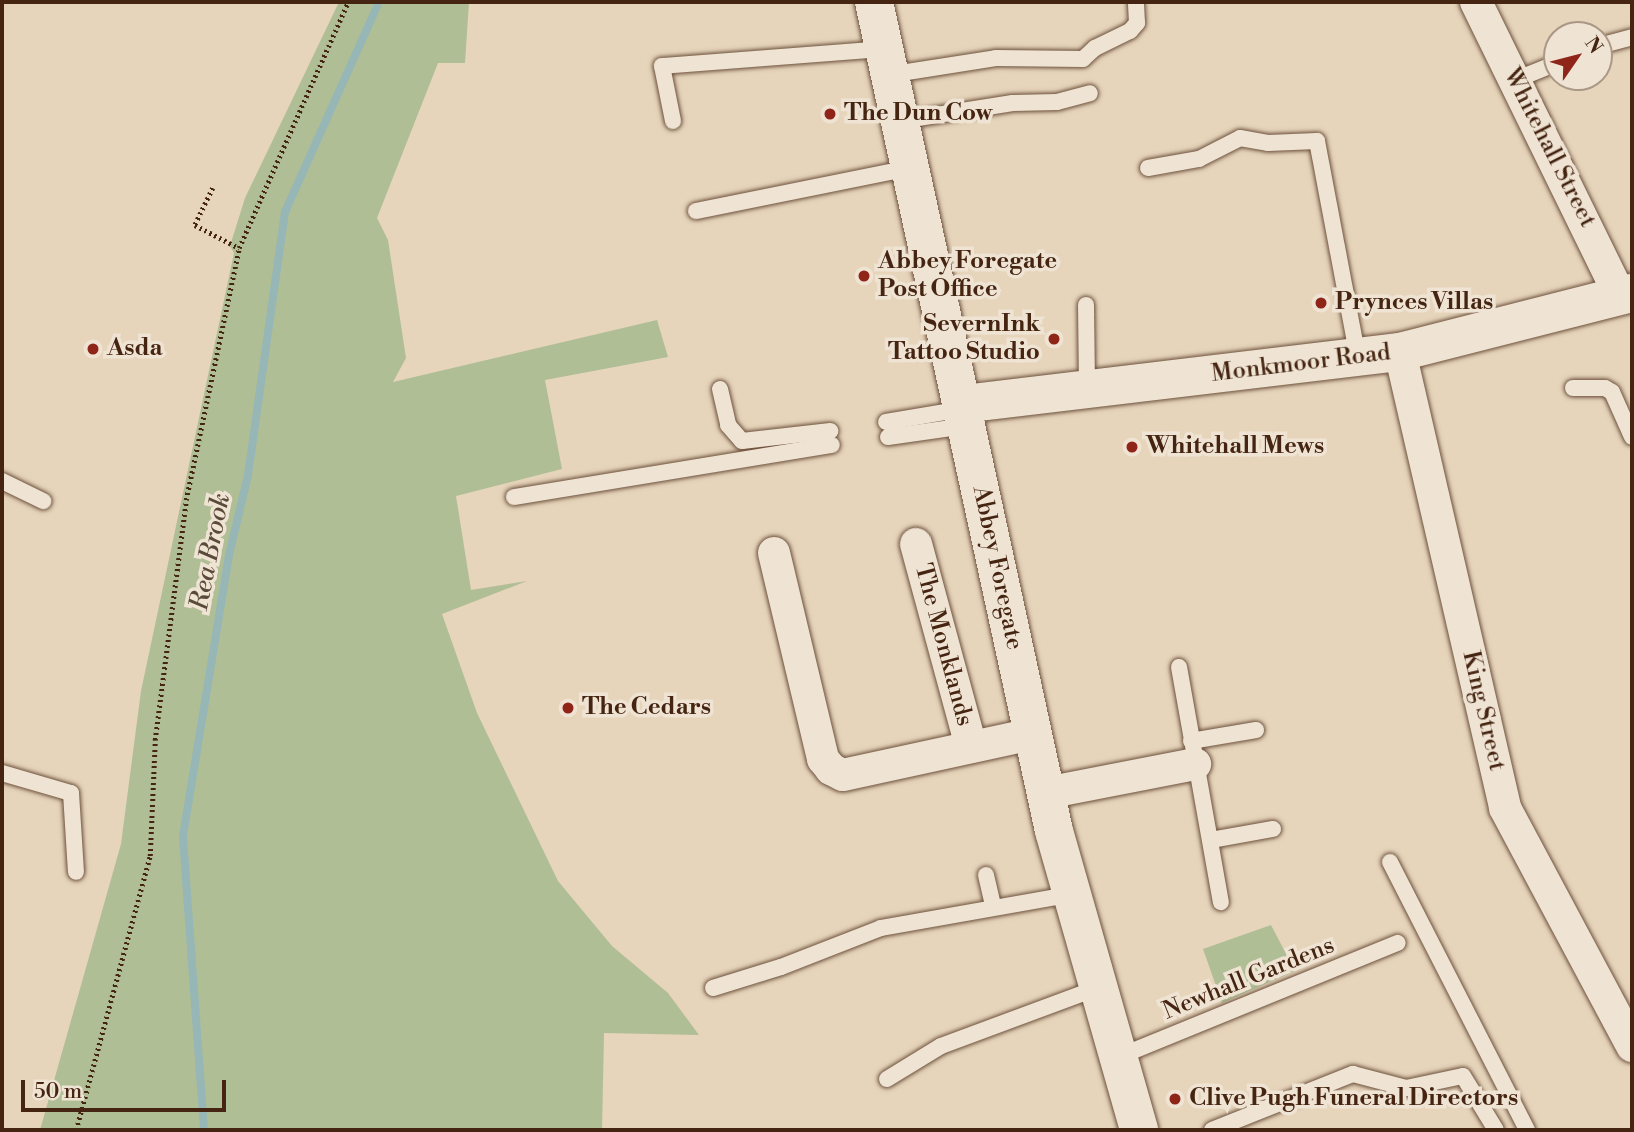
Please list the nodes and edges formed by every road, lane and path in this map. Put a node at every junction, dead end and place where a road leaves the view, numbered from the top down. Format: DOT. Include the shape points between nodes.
graph roads {
  1 [pos="348,2"];
  2 [pos="874,2"];
  3 [pos="1136,2"];
  4 [pos="1476,2"];
  5 [pos="1632,37"];
  6 [pos="1613,42"];
  7 [pos="886,62"];
  8 [pos="1543,69"];
  9 [pos="1515,80"];
  10 [pos="1090,93"];
  11 [pos="673,121"];
  12 [pos="899,121"];
  13 [pos="910,168"];
  14 [pos="1147,168"];
  15 [pos="213,188"];
  16 [pos="696,211"];
  17 [pos="239,248"];
  18 [pos="1626,294"];
  19 [pos="1086,305"];
  20 [pos="1400,352"];
  21 [pos="1358,357"];
  22 [pos="1573,388"];
  23 [pos="720,389"];
  24 [pos="1087,389"];
  25 [pos="965,413"];
  26 [pos="887,430"];
  27 [pos="1632,437"];
  28 [pos="2,481"];
  29 [pos="514,497"];
  30 [pos="43,501"];
  31 [pos="916,544"];
  32 [pos="774,553"];
  33 [pos="1179,667"];
  34 [pos="1256,730"];
  35 [pos="1032,734"];
  36 [pos="971,746"];
  37 [pos="1193,752"];
  38 [pos="2,773"];
  39 [pos="1046,793"];
  40 [pos="1273,829"];
  41 [pos="1211,840"];
  42 [pos="1390,862"];
  43 [pos="76,872"];
  44 [pos="986,874"];
  45 [pos="1069,895"];
  46 [pos="1221,902"];
  47 [pos="993,905"];
  48 [pos="1398,943"];
  49 [pos="713,988"];
  50 [pos="1097,988"];
  51 [pos="1632,1046"];
  52 [pos="1118,1057"];
  53 [pos="887,1079"];
  54 [pos="76,1130"];
  55 [pos="1139,1130"];
  56 [pos="1212,1130"];
  57 [pos="1496,1130"];
  58 [pos="1527,1130"];
  1 -- 17 [label="path"];
  2 -- 7 [label="street, Abbey Foregate"];
  3 -- 7 [label="lane" via="1137,23 1130,31 1083,59"];
  4 -- 9 [label="street, Whitehall Street"];
  5 -- 6 [label="lane"];
  7 -- 11 [label="lane" via="663,66"];
  7 -- 12 [label="street, Abbey Foregate"];
  8 -- 9 [label="lane"];
  9 -- 18 [label="street, Whitehall Street"];
  10 -- 12 [label="lane" via="1057,103 1013,103"];
  12 -- 13 [label="street, Abbey Foregate"];
  13 -- 16 [label="lane"];
  13 -- 25 [label="street, Abbey Foregate"];
  14 -- 21 [label="lane" via="1199,159 1240,138 1268,143 1317,141"];
  15 -- 17 [label="path" via="195,225"];
  17 -- 54 [label="path" via="186,500 155,740 150,856"];
  18 -- 20 [label="street, Monkmoor Road"];
  19 -- 24 [label="lane"];
  20 -- 21 [label="street, Monkmoor Road"];
  20 -- 51 [label="street, King Street" via="1505,808"];
  21 -- 24 [label="street, Monkmoor Road"];
  22 -- 27 [label="lane" via="1612,392"];
  23 -- 29 [label="lane" via="728,425 742,442 831,438"];
  24 -- 25 [label="street, Monkmoor Road"];
  25 -- 26 [label="lane"];
  25 -- 35 [label="street, Abbey Foregate"];
  28 -- 30 [label="lane"];
  31 -- 36 [label="street, The Monklands"];
  32 -- 36 [label="street" via="823,759 831,769 843,775"];
  33 -- 37 [label="lane"];
  34 -- 37 [label="lane"];
  35 -- 36 [label="street"];
  35 -- 39 [label="street, Abbey Foregate"];
  37 -- 39 [label="street"];
  37 -- 41 [label="lane"];
  38 -- 43 [label="lane" via="72,793"];
  39 -- 45 [label="street, Abbey Foregate"];
  40 -- 41 [label="lane"];
  41 -- 46 [label="lane"];
  42 -- 58 [label="lane"];
  44 -- 47 [label="lane"];
  45 -- 47 [label="lane"];
  45 -- 50 [label="street, Abbey Foregate"];
  47 -- 49 [label="lane" via="881,928"];
  48 -- 52 [label="lane, Newhall Gardens"];
  50 -- 52 [label="street, Abbey Foregate"];
  50 -- 53 [label="lane" via="941,1045"];
  52 -- 55 [label="street, Abbey Foregate"];
  56 -- 57 [label="lane" via="1353,1074 1406,1088 1464,1076"];
}
